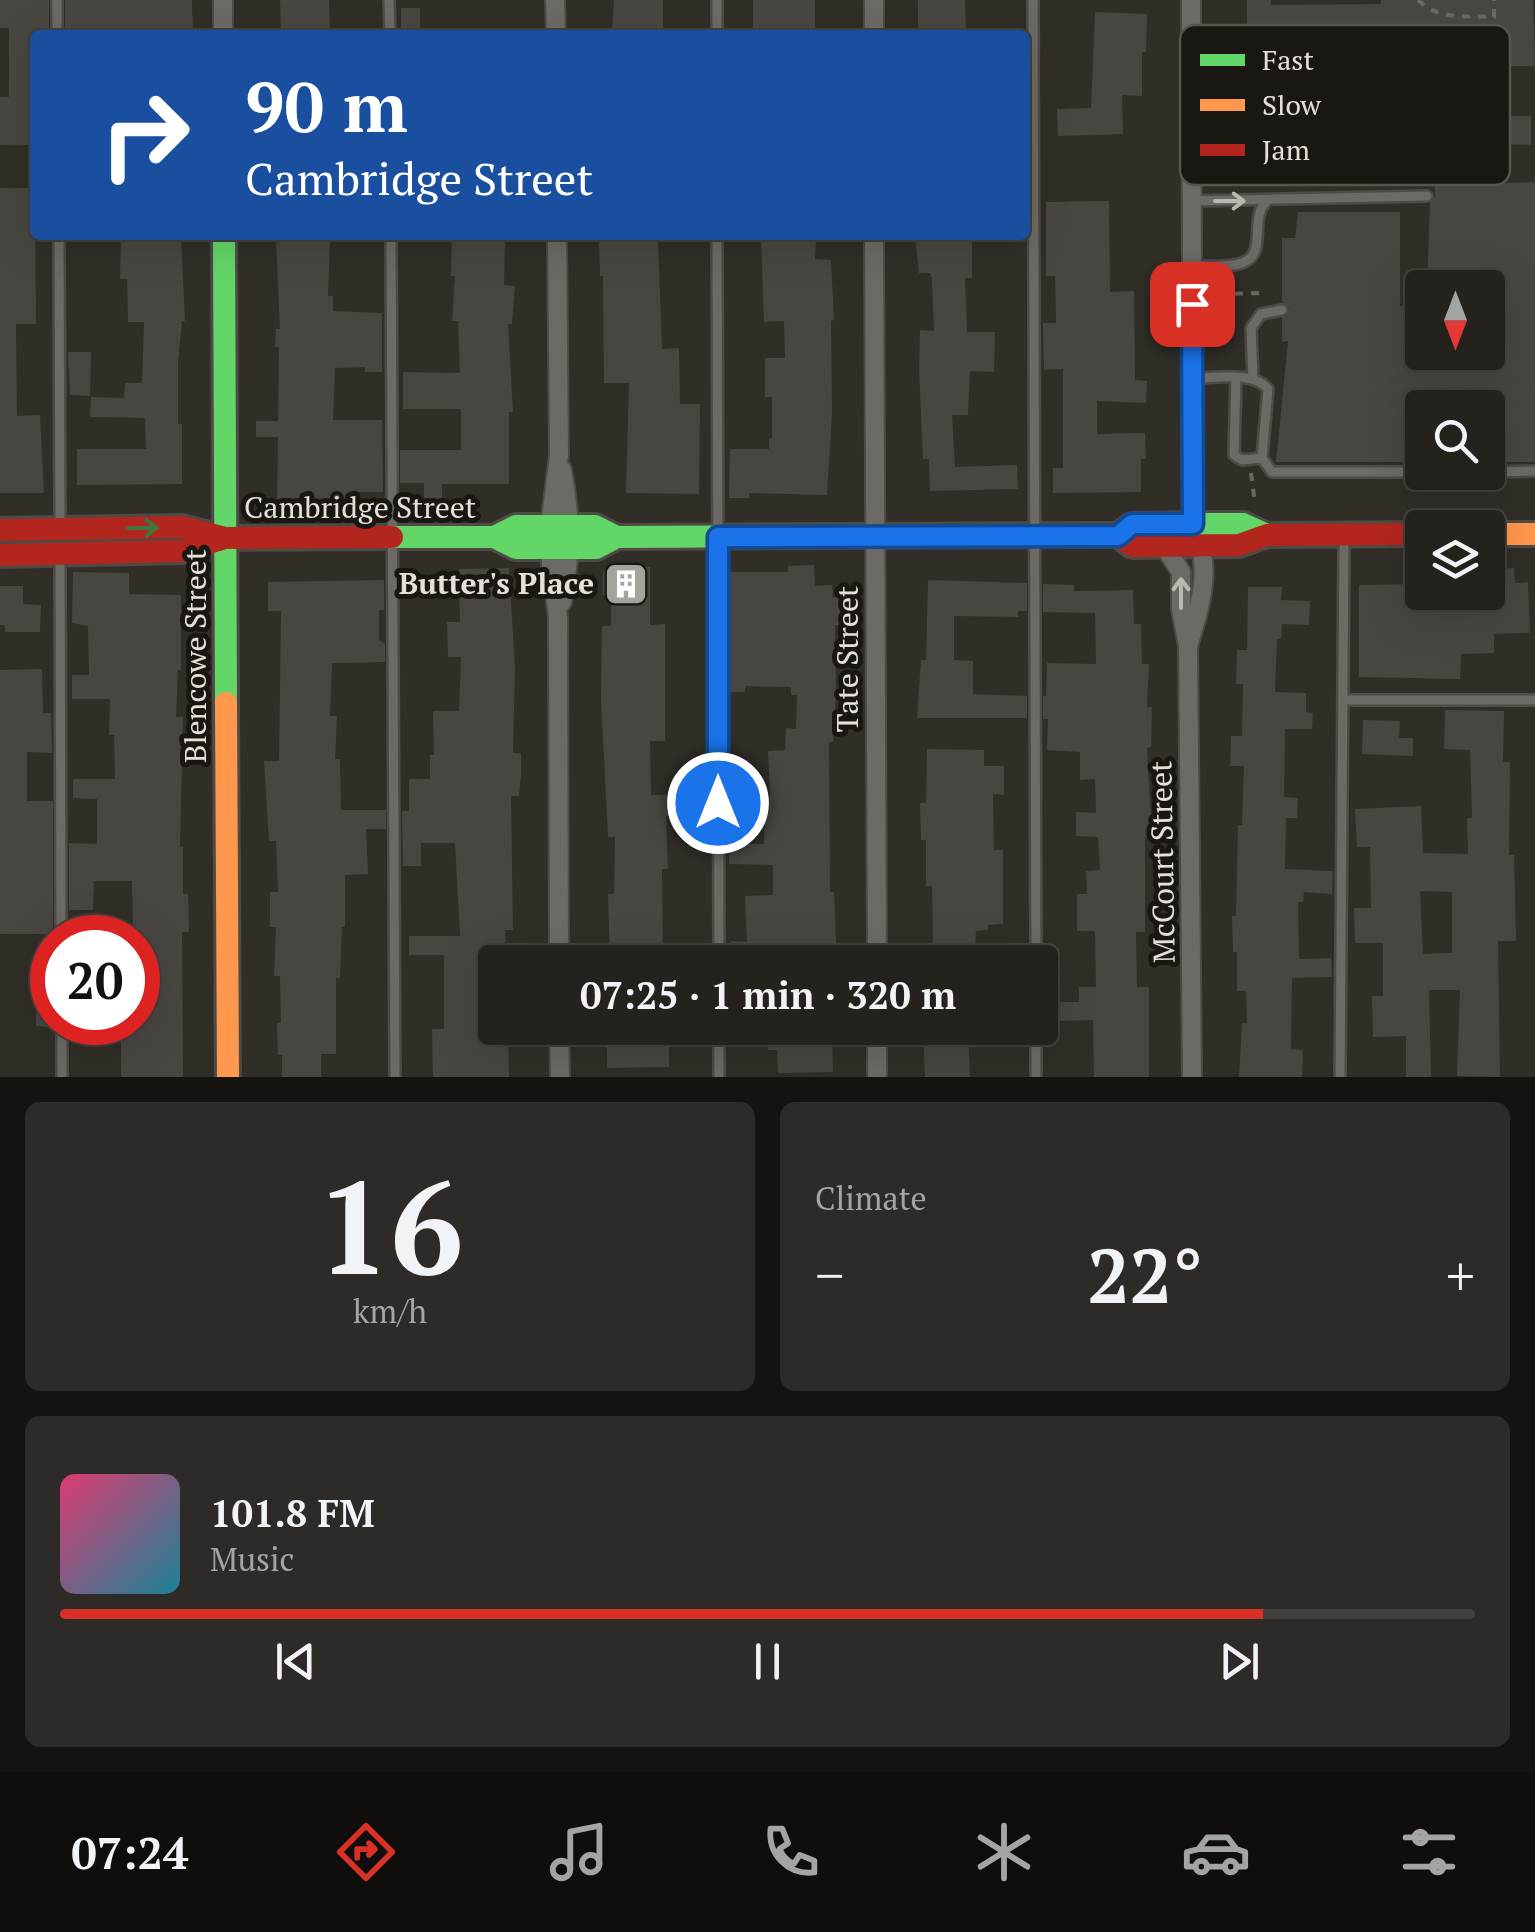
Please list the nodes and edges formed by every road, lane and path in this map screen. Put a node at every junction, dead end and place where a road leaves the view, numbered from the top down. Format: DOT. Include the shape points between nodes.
graph roads {
  1 [pos="57,0"];
  2 [pos="223,0"];
  3 [pos="389,0"];
  4 [pos="556,0"];
  5 [pos="717,0"];
  6 [pos="874,0"];
  7 [pos="1033,0"];
  8 [pos="1191,0"];
  9 [pos="1418,0"];
  10 [pos="1494,0"];
  11 [pos="1191,25"];
  12 [pos="57,30"];
  13 [pos="223,30"];
  14 [pos="390,30"];
  15 [pos="556,30"];
  16 [pos="717,30"];
  17 [pos="874,30"];
  18 [pos="1192,185"];
  19 [pos="1428,196"];
  20 [pos="1192,201"];
  21 [pos="1268,201"];
  22 [pos="58,240"];
  23 [pos="224,240"];
  24 [pos="391,240"];
  25 [pos="557,240"];
  26 [pos="717,240"];
  27 [pos="874,240"];
  28 [pos="1192,266"];
  29 [pos="1265,293"];
  30 [pos="1219,294"];
  31 [pos="1282,310"];
  32 [pos="1193,378"];
  33 [pos="1236,378"];
  34 [pos="1252,380"];
  35 [pos="1262,458"];
  36 [pos="1251,468"];
  37 [pos="1405,472"];
  38 [pos="1505,472"];
  39 [pos="1535,472"];
  40 [pos="1256,508"];
  41 [pos="1193,524"];
  42 [pos="60,528"];
  43 [pos="0,530"];
  44 [pos="1344,534"];
  45 [pos="1405,534"];
  46 [pos="1505,534"];
  47 [pos="1535,534"];
  48 [pos="1267,535"];
  49 [pos="875,536"];
  50 [pos="1035,536"];
  51 [pos="1118,536"];
  52 [pos="560,537"];
  53 [pos="718,537"];
  54 [pos="225,538"];
  55 [pos="393,538"];
  56 [pos="1164,546"];
  57 [pos="1204,546"];
  58 [pos="60,553"];
  59 [pos="0,554"];
  60 [pos="1188,646"];
  61 [pos="1343,700"];
  62 [pos="1535,700"];
  63 [pos="61,915"];
  64 [pos="559,945"];
  65 [pos="719,945"];
  66 [pos="877,945"];
  67 [pos="1036,945"];
  68 [pos="62,1045"];
  69 [pos="560,1045"];
  70 [pos="719,1045"];
  71 [pos="877,1045"];
  72 [pos="1036,1045"];
  73 [pos="62,1077"];
  74 [pos="228,1077"];
  75 [pos="395,1077"];
  76 [pos="560,1077"];
  77 [pos="719,1077"];
  78 [pos="877,1077"];
  79 [pos="1036,1077"];
  80 [pos="1192,1077"];
  81 [pos="1340,1077"];
  1 -- 12 [label="lane"];
  2 -- 13 [label="street"];
  3 -- 14 [label="lane"];
  4 -- 15 [label="street"];
  5 -- 16 [label="lane"];
  6 -- 17 [label="street"];
  7 -- 50 [label="lane"];
  8 -- 11 [label="street"];
  9 -- 10 [label="path" via="1442,16 1494,17"];
  18 -- 20 [label="street"];
  19 -- 21 [label="lane"];
  20 -- 21 [label="lane, one-way"];
  20 -- 28 [label="street"];
  21 -- 28 [label="lane" via="1258,215 1257,251 1250,260"];
  22 -- 42 [label="lane"];
  23 -- 54 [label="main road, Blencowe Street"];
  24 -- 55 [label="lane"];
  25 -- 52 [label="street"];
  26 -- 53 [label="lane"];
  27 -- 49 [label="street, Tate Street"];
  28 -- 32 [label="street"];
  29 -- 30 [label="path"];
  31 -- 34 [label="lane" via="1261,314 1250,328"];
  32 -- 33 [label="lane"];
  32 -- 41 [label="street"];
  33 -- 34 [label="lane"];
  33 -- 35 [label="lane" via="1234,455"];
  34 -- 35 [label="lane" via="1268,389"];
  35 -- 37 [label="lane" via="1272,472"];
  36 -- 40 [label="path"];
  38 -- 39 [label="lane"];
  41 -- 48 [label="main road, Cambridge Street" via="1243,524"];
  41 -- 51 [label="main road, Cambridge Street" via="1132,524"];
  41 -- 57 [label="street"];
  42 -- 43 [label="main road, Cambridge Street"];
  42 -- 54 [label="main road, Cambridge Street, one-way" via="182,527"];
  44 -- 45 [label="main road, Cambridge Street"];
  44 -- 48 [label="main road, Cambridge Street"];
  44 -- 61 [label="lane"];
  46 -- 47 [label="main road"];
  48 -- 57 [label="main road, Cambridge Street" via="1239,545"];
  49 -- 50 [label="main road, Cambridge Street"];
  49 -- 53 [label="main road, Cambridge Street"];
  49 -- 66 [label="street, Tate Street"];
  50 -- 51 [label="main road, Cambridge Street"];
  50 -- 67 [label="lane"];
  51 -- 56 [label="main road, Cambridge Street" via="1132,546"];
  52 -- 53 [label="main road, Cambridge Street" via="596,548 618,537"];
  52 -- 55 [label="main road, Cambridge Street" via="516,548 494,538"];
  52 -- 64 [label="street" via="570,564 558,617"];
  53 -- 65 [label="lane"];
  54 -- 55 [label="main road, Cambridge Street"];
  54 -- 58 [label="main road, Cambridge Street" via="182,550"];
  54 -- 74 [label="main road, Blencowe Street"];
  55 -- 75 [label="lane"];
  56 -- 57 [label="main road, Cambridge Street"];
  60 -- 56 [label="street, McCourt Street, one-way" via="1181,572"];
  57 -- 60 [label="street, McCourt Street" via="1200,608"];
  58 -- 59 [label="main road, Cambridge Street"];
  58 -- 63 [label="lane"];
  60 -- 80 [label="street, McCourt Street"];
  61 -- 62 [label="lane"];
  61 -- 81 [label="lane"];
  68 -- 73 [label="lane"];
  69 -- 76 [label="street"];
  70 -- 77 [label="lane"];
  71 -- 78 [label="street"];
  72 -- 79 [label="lane"];
}
